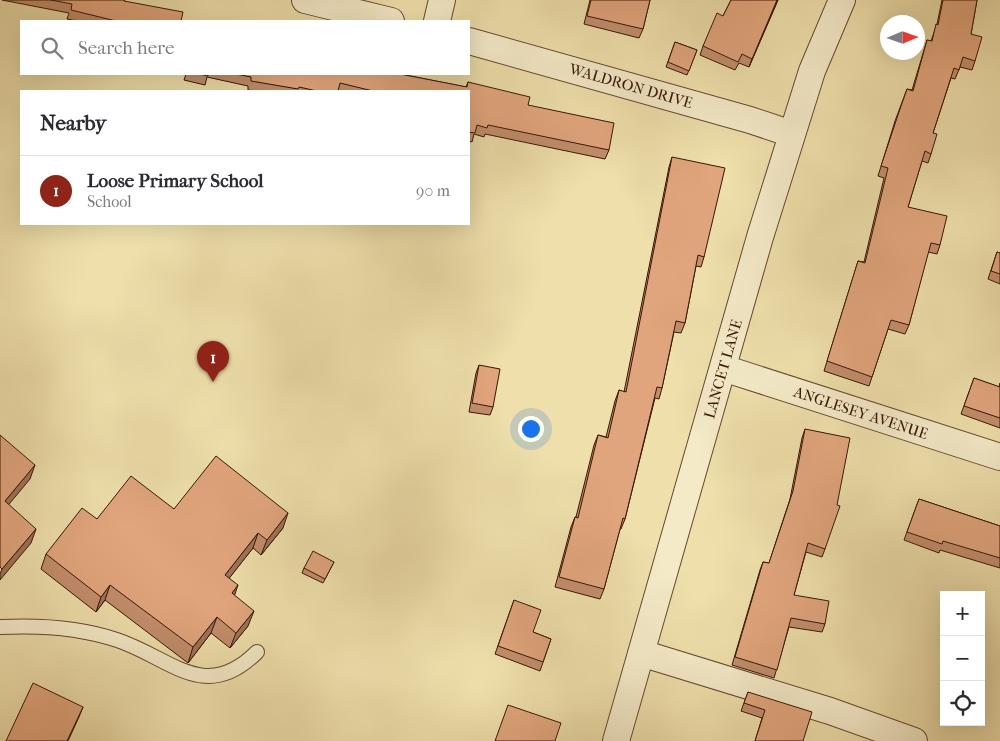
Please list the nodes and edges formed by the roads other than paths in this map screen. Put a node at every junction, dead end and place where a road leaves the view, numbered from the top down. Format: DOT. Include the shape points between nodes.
graph roads {
  1 [pos="305,0"];
  2 [pos="442,0"];
  3 [pos="842,0"];
  4 [pos="387,20"];
  5 [pos="437,20"];
  6 [pos="470,41"];
  7 [pos="792,134"];
  8 [pos="722,368"];
  9 [pos="1000,457"];
  10 [pos="0,628"];
  11 [pos="257,652"];
  12 [pos="641,653"];
  13 [pos="616,741"];
  14 [pos="914,741"];
  1 -- 4 [label="street"];
  2 -- 5 [label="street"];
  3 -- 7 [label="street, LANCET LANE" via="812,71"];
  6 -- 7 [label="street, WALDRON DRIVE"];
  7 -- 8 [label="street, LANCET LANE"];
  8 -- 9 [label="street, ANGLESEY AVENUE"];
  8 -- 12 [label="street, LANCET LANE"];
  10 -- 11 [label="lane" via="59,627 86,632 146,652 194,675 215,677 233,672"];
  12 -- 13 [label="street, LANCET LANE"];
  12 -- 14 [label="street" via="830,711"];
}
